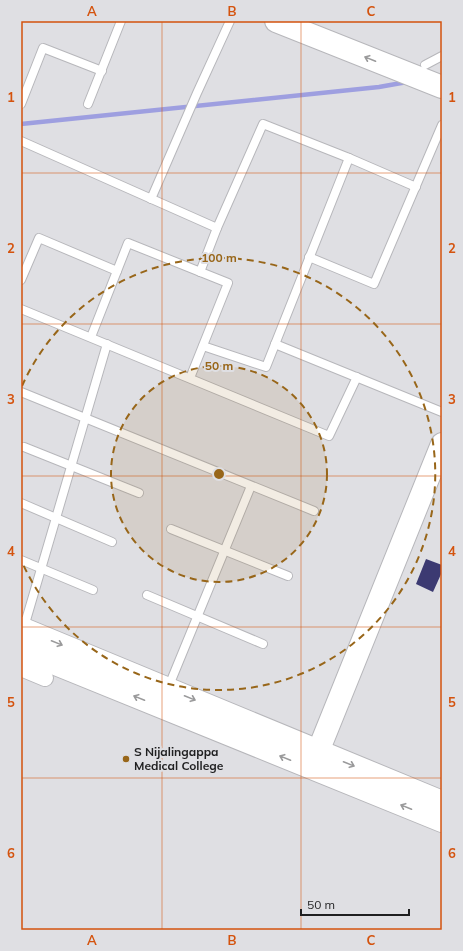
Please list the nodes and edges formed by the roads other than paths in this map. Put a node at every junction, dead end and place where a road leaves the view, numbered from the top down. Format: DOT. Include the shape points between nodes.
graph roads {
  1 [pos="121,21"];
  2 [pos="230,21"];
  3 [pos="276,21"];
  4 [pos="314,21"];
  5 [pos="429,66"];
  6 [pos="102,70"];
  7 [pos="442,87"];
  8 [pos="21,104"];
  9 [pos="88,104"];
  10 [pos="442,125"];
  11 [pos="21,141"];
  12 [pos="348,158"];
  13 [pos="416,187"];
  14 [pos="151,199"];
  15 [pos="216,228"];
  16 [pos="310,257"];
  17 [pos="118,271"];
  18 [pos="200,272"];
  19 [pos="21,280"];
  20 [pos="21,308"];
  21 [pos="91,337"];
  22 [pos="106,344"];
  23 [pos="275,344"];
  24 [pos="203,346"];
  25 [pos="357,377"];
  26 [pos="190,378"];
  27 [pos="21,392"];
  28 [pos="442,412"];
  29 [pos="85,418"];
  30 [pos="442,444"];
  31 [pos="24,446"];
  32 [pos="71,466"];
  33 [pos="251,486"];
  34 [pos="138,493"];
  35 [pos="21,503"];
  36 [pos="314,511"];
  37 [pos="56,518"];
  38 [pos="171,529"];
  39 [pos="112,542"];
  40 [pos="225,551"];
  41 [pos="21,560"];
  42 [pos="41,568"];
  43 [pos="288,576"];
  44 [pos="93,590"];
  45 [pos="147,595"];
  46 [pos="198,616"];
  47 [pos="22,636"];
  48 [pos="263,644"];
  49 [pos="21,668"];
  50 [pos="45,678"];
  51 [pos="168,689"];
  52 [pos="315,760"];
  53 [pos="442,802"];
  54 [pos="442,821"];
  1 -- 6 [label="lane"];
  2 -- 14 [label="lane"];
  5 -- 3 [label="street, one-way"];
  4 -- 5 [label="street"];
  5 -- 7 [label="street"];
  6 -- 8 [label="lane" via="43,48"];
  6 -- 9 [label="lane"];
  10 -- 13 [label="lane"];
  11 -- 14 [label="lane"];
  12 -- 13 [label="lane"];
  12 -- 15 [label="lane" via="263,124"];
  12 -- 16 [label="lane"];
  13 -- 16 [label="lane" via="374,284"];
  14 -- 15 [label="lane"];
  15 -- 18 [label="lane"];
  16 -- 23 [label="lane"];
  17 -- 18 [label="lane" via="128,243"];
  17 -- 19 [label="lane" via="39,238"];
  17 -- 21 [label="lane"];
  18 -- 24 [label="lane" via="228,283"];
  20 -- 21 [label="lane"];
  21 -- 22 [label="lane"];
  22 -- 26 [label="lane"];
  22 -- 29 [label="lane"];
  23 -- 24 [label="lane" via="266,367"];
  23 -- 25 [label="lane"];
  24 -- 26 [label="lane"];
  25 -- 26 [label="lane" via="329,436"];
  25 -- 28 [label="lane"];
  27 -- 29 [label="lane"];
  29 -- 32 [label="lane"];
  29 -- 33 [label="lane"];
  30 -- 52 [label="street" via="433,476"];
  31 -- 32 [label="lane"];
  32 -- 34 [label="lane"];
  32 -- 37 [label="lane"];
  33 -- 36 [label="lane"];
  33 -- 40 [label="lane"];
  35 -- 37 [label="lane"];
  37 -- 39 [label="lane"];
  37 -- 42 [label="lane"];
  38 -- 40 [label="lane"];
  40 -- 43 [label="lane"];
  40 -- 46 [label="lane"];
  41 -- 42 [label="lane"];
  42 -- 44 [label="lane"];
  42 -- 47 [label="lane"];
  45 -- 46 [label="lane"];
  46 -- 48 [label="lane"];
  46 -- 51 [label="lane"];
  47 -- 51 [label="street, one-way"];
  52 -- 47 [label="street, one-way"];
  49 -- 50 [label="street"];
  51 -- 52 [label="street, one-way"];
  52 -- 53 [label="street, one-way"];
  54 -- 52 [label="street, one-way"];
}
